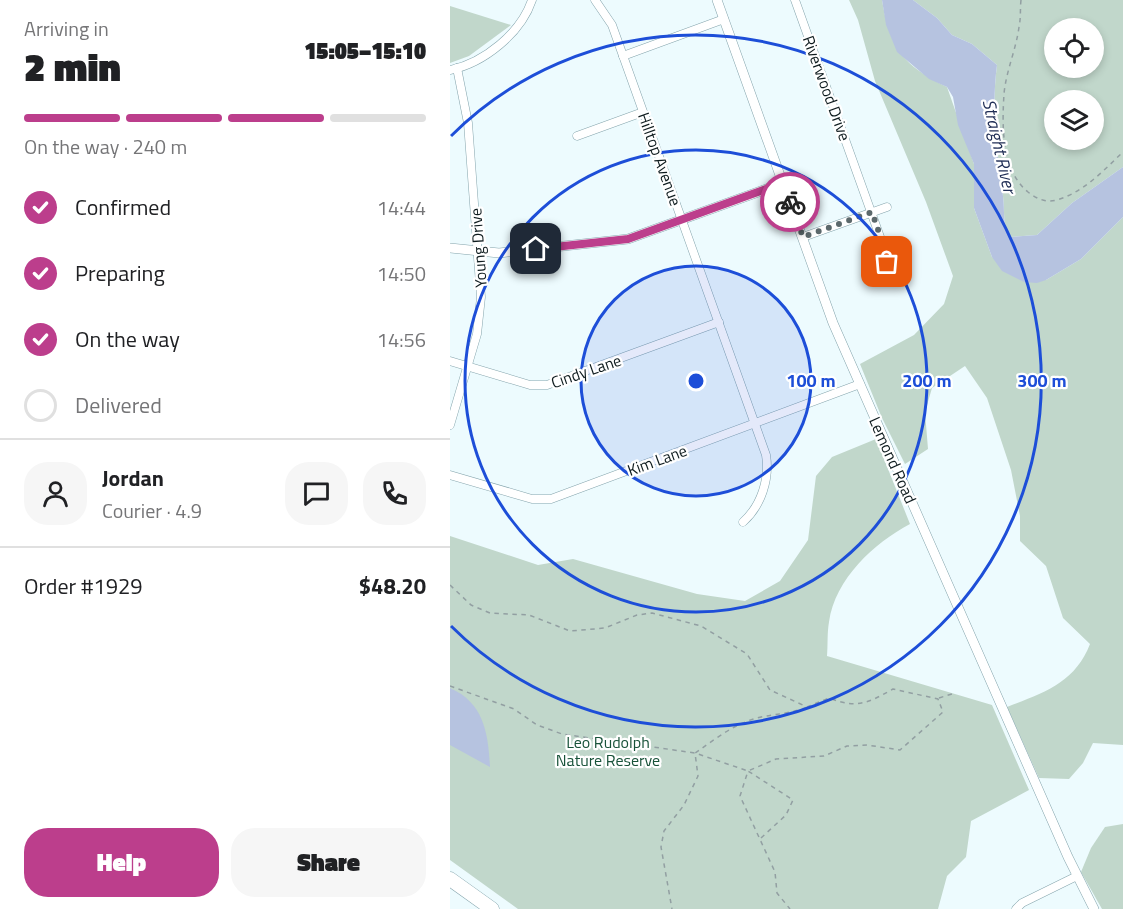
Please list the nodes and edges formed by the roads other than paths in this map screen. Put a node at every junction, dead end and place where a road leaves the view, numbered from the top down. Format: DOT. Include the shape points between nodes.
graph roads {
  1 [pos="532,0"];
  2 [pos="595,0"];
  3 [pos="717,0"];
  4 [pos="795,0"];
  5 [pos="724,19"];
  6 [pos="623,56"];
  7 [pos="454,69"];
  8 [pos="643,112"];
  9 [pos="577,136"];
  10 [pos="783,183"];
  11 [pos="887,207"];
  12 [pos="872,212"];
  13 [pos="682,221"];
  14 [pos="803,237"];
  15 [pos="450,248"];
  16 [pos="478,252"];
  17 [pos="887,262"];
  18 [pos="719,322"];
  19 [pos="450,361"];
  20 [pos="467,366"];
  21 [pos="860,384"];
  22 [pos="755,423"];
  23 [pos="450,425"];
  24 [pos="450,475"];
  25 [pos="743,522"];
  26 [pos="1077,876"];
  27 [pos="450,879"];
  28 [pos="492,909"];
  29 [pos="1016,909"];
  30 [pos="1094,909"];
  1 -- 7 [label="street" via="524,20 510,36 479,58"];
  2 -- 6 [label="street, Hilltop Avenue" via="612,25"];
  3 -- 5 [label="street, Lemond Road"];
  4 -- 12 [label="street, Riverwood Drive"];
  5 -- 6 [label="street"];
  5 -- 10 [label="street, Lemond Road"];
  6 -- 8 [label="street, Hilltop Avenue"];
  7 -- 16 [label="street, Young Drive" via="468,123"];
  8 -- 9 [label="street"];
  8 -- 13 [label="street, Hilltop Avenue"];
  10 -- 13 [label="street"];
  10 -- 14 [label="street, Lemond Road"];
  11 -- 12 [label="street"];
  12 -- 14 [label="street"];
  12 -- 17 [label="street, Riverwood Drive"];
  13 -- 16 [label="street" via="608,243"];
  13 -- 18 [label="street, Hilltop Avenue"];
  14 -- 21 [label="street, Lemond Road" via="833,323"];
  15 -- 16 [label="street"];
  16 -- 20 [label="street, Young Drive" via="480,316"];
  18 -- 20 [label="street, Cindy Lane" via="547,385 530,385"];
  18 -- 22 [label="street, Hilltop Avenue"];
  19 -- 20 [label="street, Cindy Lane"];
  20 -- 23 [label="street, Young Drive"];
  21 -- 22 [label="street, Kim Lane"];
  21 -- 26 [label="street, Lemond Road"];
  22 -- 24 [label="street, Kim Lane" via="551,499 532,499"];
  22 -- 25 [label="street, Hilltop Avenue" via="766,455 767,475 759,502"];
  26 -- 29 [label="street"];
  26 -- 30 [label="street, Lemond Road"];
  27 -- 28 [label="highway"];
}
